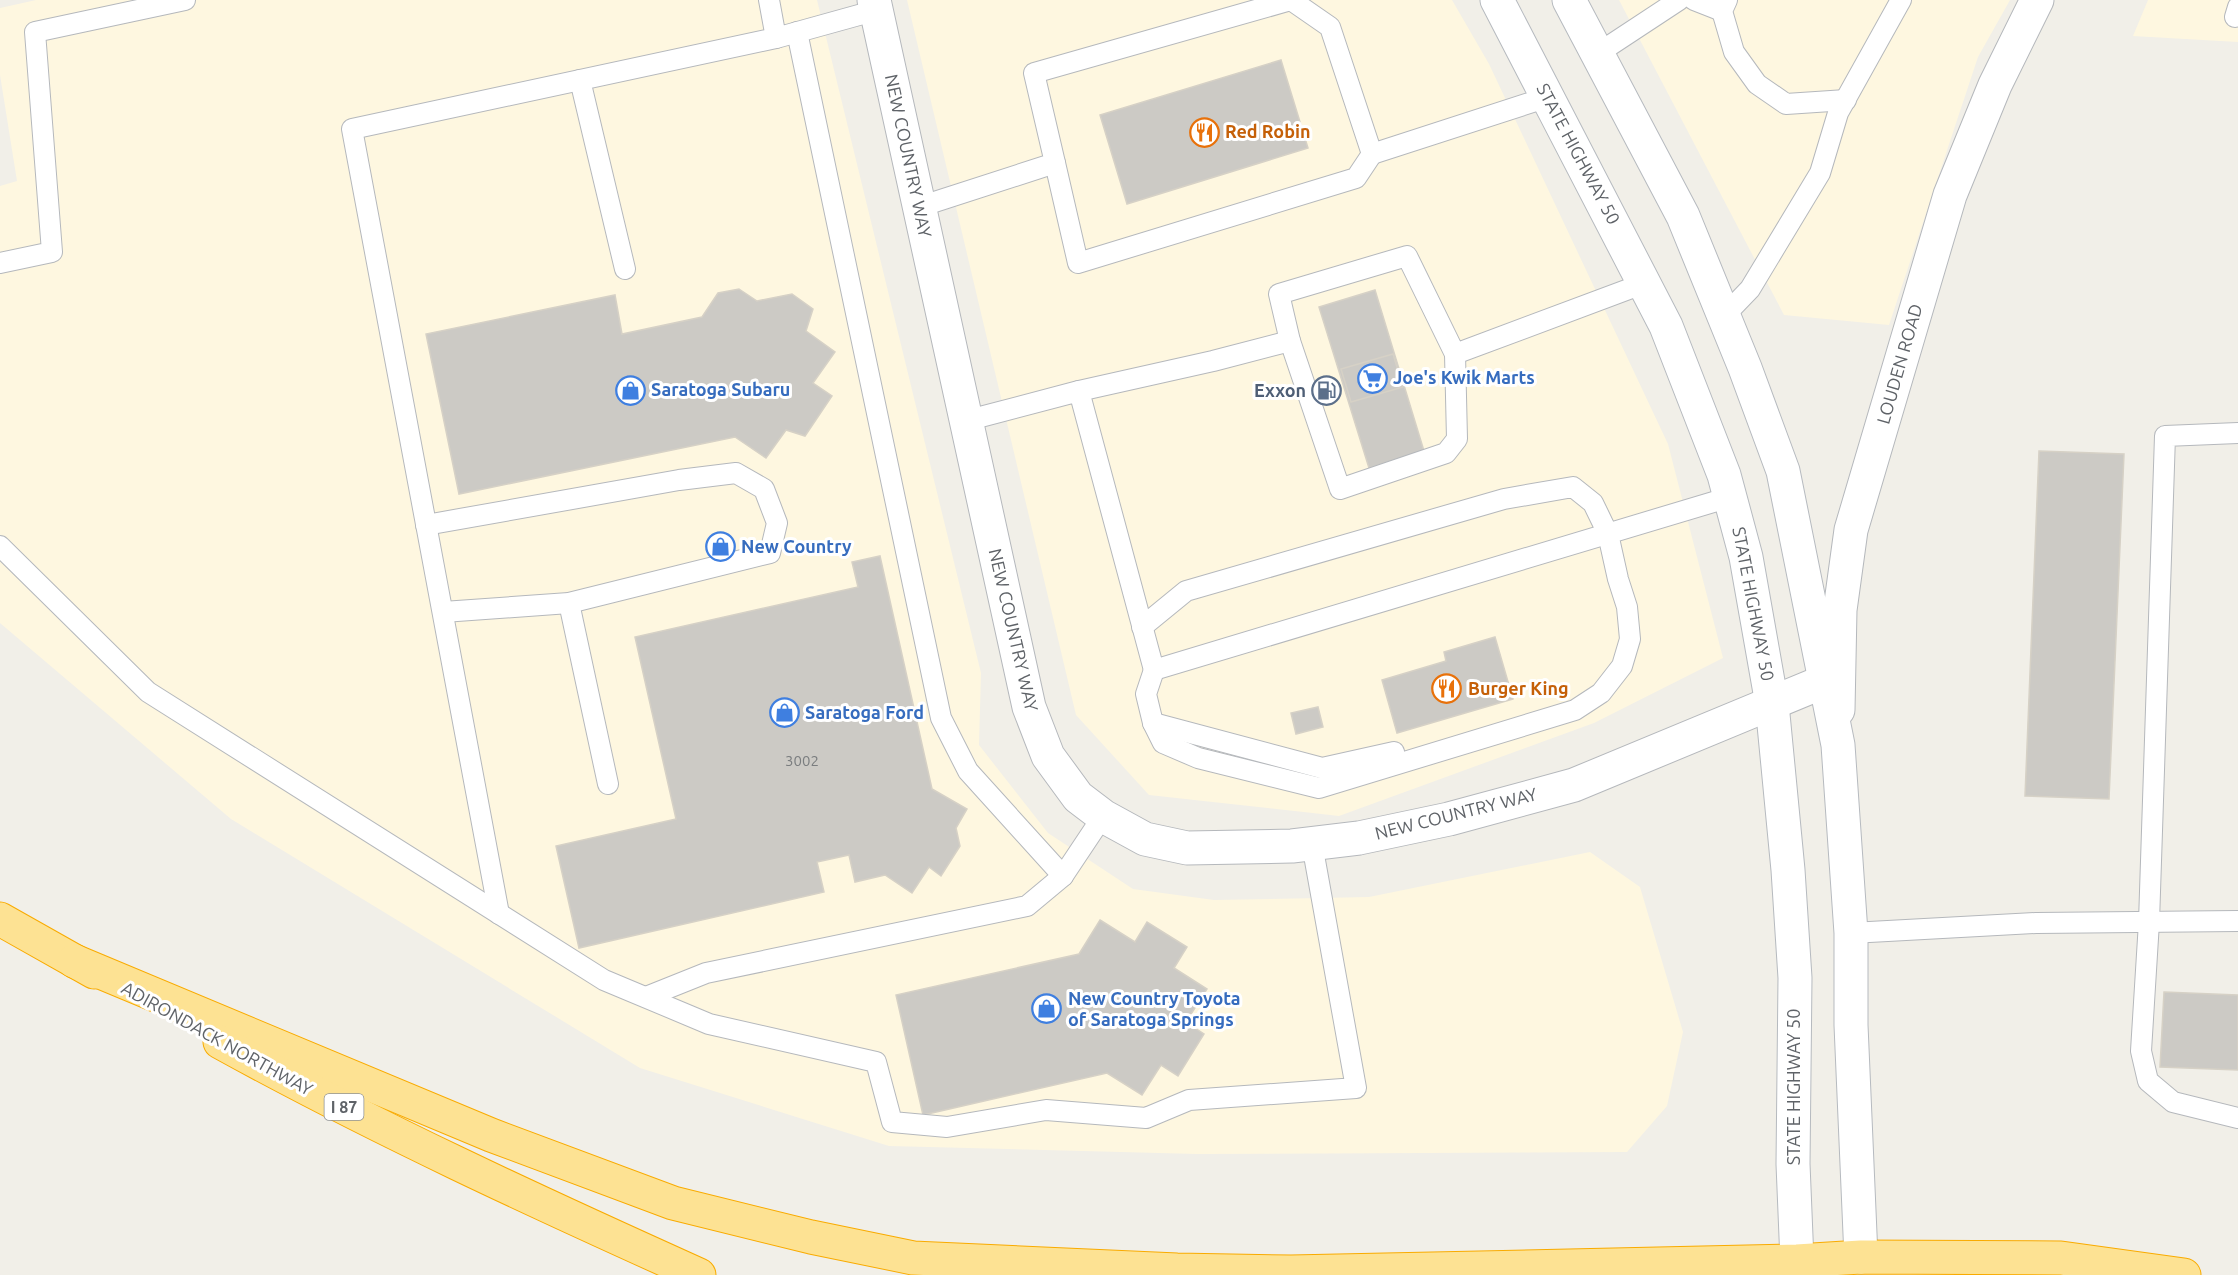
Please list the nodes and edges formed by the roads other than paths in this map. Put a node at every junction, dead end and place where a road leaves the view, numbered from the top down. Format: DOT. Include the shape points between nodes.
graph roads {
  1 [pos="185,0"];
  2 [pos="769,0"];
  3 [pos="1497,0"];
  4 [pos="1679,0"];
  5 [pos="1694,0"];
  6 [pos="1901,0"];
  7 [pos="2037,0"];
  8 [pos="1572,1"];
  9 [pos="876,5"];
  10 [pos="1724,5"];
  11 [pos="797,32"];
  12 [pos="776,38"];
  13 [pos="1597,54"];
  14 [pos="580,80"];
  15 [pos="1548,97"];
  16 [pos="1845,100"];
  17 [pos="1372,154"];
  18 [pos="1055,163"];
  19 [pos="919,207"];
  20 [pos="0,263"];
  21 [pos="625,268"];
  22 [pos="1645,283"];
  23 [pos="1724,316"];
  24 [pos="1290,340"];
  25 [pos="1455,354"];
  26 [pos="1078,391"];
  27 [pos="965,421"];
  28 [pos="2238,433"];
  29 [pos="1730,497"];
  30 [pos="426,525"];
  31 [pos="1608,534"];
  32 [pos="0,546"];
  33 [pos="569,603"];
  34 [pos="443,612"];
  35 [pos="1142,627"];
  36 [pos="1154,670"];
  37 [pos="1825,681"];
  38 [pos="1772,704"];
  39 [pos="1838,745"];
  40 [pos="608,784"];
  41 [pos="1103,816"];
  42 [pos="1312,844"];
  43 [pos="1063,876"];
  44 [pos="499,914"];
  45 [pos="0,919"];
  46 [pos="2238,921"];
  47 [pos="2149,922"];
  48 [pos="1851,933"];
  49 [pos="74,961"];
  50 [pos="646,997"];
  51 [pos="2238,1118"];
  52 [pos="1861,1257"];
  53 [pos="1797,1261"];
  54 [pos="699,1275"];
  55 [pos="2184,1275"];
  1 -- 20 [label="lane" via="36,32 52,252"];
  2 -- 12 [label="lane"];
  3 -- 15 [label="main road, STATE HIGHWAY 50"];
  4 -- 13 [label="lane"];
  5 -- 10 [label="lane"];
  6 -- 16 [label="lane"];
  7 -- 39 [label="main road, LOUDEN ROAD" via="1995,85 1950,195 1851,530 1840,610"];
  8 -- 13 [label="main road"];
  9 -- 11 [label="lane"];
  9 -- 19 [label="main road, NEW COUNTRY WAY"];
  10 -- 16 [label="lane" via="1734,52 1757,84 1786,104"];
  11 -- 12 [label="lane"];
  11 -- 43 [label="lane" via="941,718 968,771"];
  12 -- 14 [label="lane"];
  13 -- 23 [label="main road" via="1683,216"];
  14 -- 21 [label="lane"];
  14 -- 30 [label="lane" via="352,129"];
  15 -- 17 [label="lane"];
  15 -- 22 [label="main road, STATE HIGHWAY 50"];
  16 -- 23 [label="lane" via="1820,173 1750,289"];
  17 -- 18 [label="lane" via="1356,178 1078,263"];
  17 -- 18 [label="lane" via="1330,27 1291,0 1034,74"];
  18 -- 19 [label="lane"];
  19 -- 27 [label="main road, NEW COUNTRY WAY"];
  22 -- 25 [label="lane"];
  22 -- 29 [label="main road, STATE HIGHWAY 50" via="1666,326"];
  23 -- 37 [label="main road" via="1783,471"];
  24 -- 25 [label="lane" via="1278,294 1407,256"];
  24 -- 25 [label="lane" via="1340,489 1446,453 1457,440"];
  24 -- 26 [label="lane"];
  26 -- 27 [label="lane"];
  26 -- 35 [label="lane"];
  27 -- 41 [label="main road, NEW COUNTRY WAY" via="1029,707 1048,756 1078,797"];
  28 -- 47 [label="lane" via="2165,436"];
  29 -- 31 [label="lane"];
  29 -- 38 [label="main road, STATE HIGHWAY 50" via="1746,557"];
  30 -- 33 [label="lane" via="736,473 764,489 777,523 770,553"];
  30 -- 34 [label="lane"];
  31 -- 35 [label="lane" via="1593,503 1573,487 1504,499 1186,591"];
  31 -- 36 [label="lane"];
  31 -- 36 [label="lane" via="1627,607 1630,639 1622,666 1600,693 1575,710 1319,788 1198,758 1163,743 1146,694"];
  32 -- 44 [label="lane" via="148,692"];
  33 -- 34 [label="lane"];
  33 -- 40 [label="lane"];
  34 -- 44 [label="lane"];
  35 -- 36 [label="lane"];
  37 -- 38 [label="main road, NEW COUNTRY WAY"];
  37 -- 39 [label="main road"];
  38 -- 42 [label="main road, NEW COUNTRY WAY" via="1574,785 1449,819"];
  38 -- 53 [label="main road, STATE HIGHWAY 50" via="1795,978 1793,1164"];
  39 -- 48 [label="main road"];
  41 -- 42 [label="main road, NEW COUNTRY WAY" via="1145,839 1187,848"];
  41 -- 43 [label="lane"];
  42 -- 50 [label="lane" via="1356,1088 1189,1100 1146,1118 1046,1110 947,1127 892,1122 876,1062 709,1024"];
  43 -- 50 [label="lane" via="1027,906 706,973"];
  44 -- 50 [label="lane" via="604,980"];
  45 -- 49 [label="highway, ADIRONDACK NORTHWAY / I 87"];
  46 -- 47 [label="lane"];
  47 -- 48 [label="lane" via="2036,923"];
  47 -- 51 [label="lane" via="2141,1051 2148,1081 2173,1102"];
  48 -- 52 [label="main road"];
  49 -- 53 [label="highway" via="491,1135 673,1203 913,1258 1291,1272"];
  49 -- 54 [label="highway, ADIRONDACK NORTHWAY / I 87" via="326,1098 497,1184"];
  52 -- 53 [label="highway"];
  52 -- 55 [label="highway" via="2061,1258"];
}
